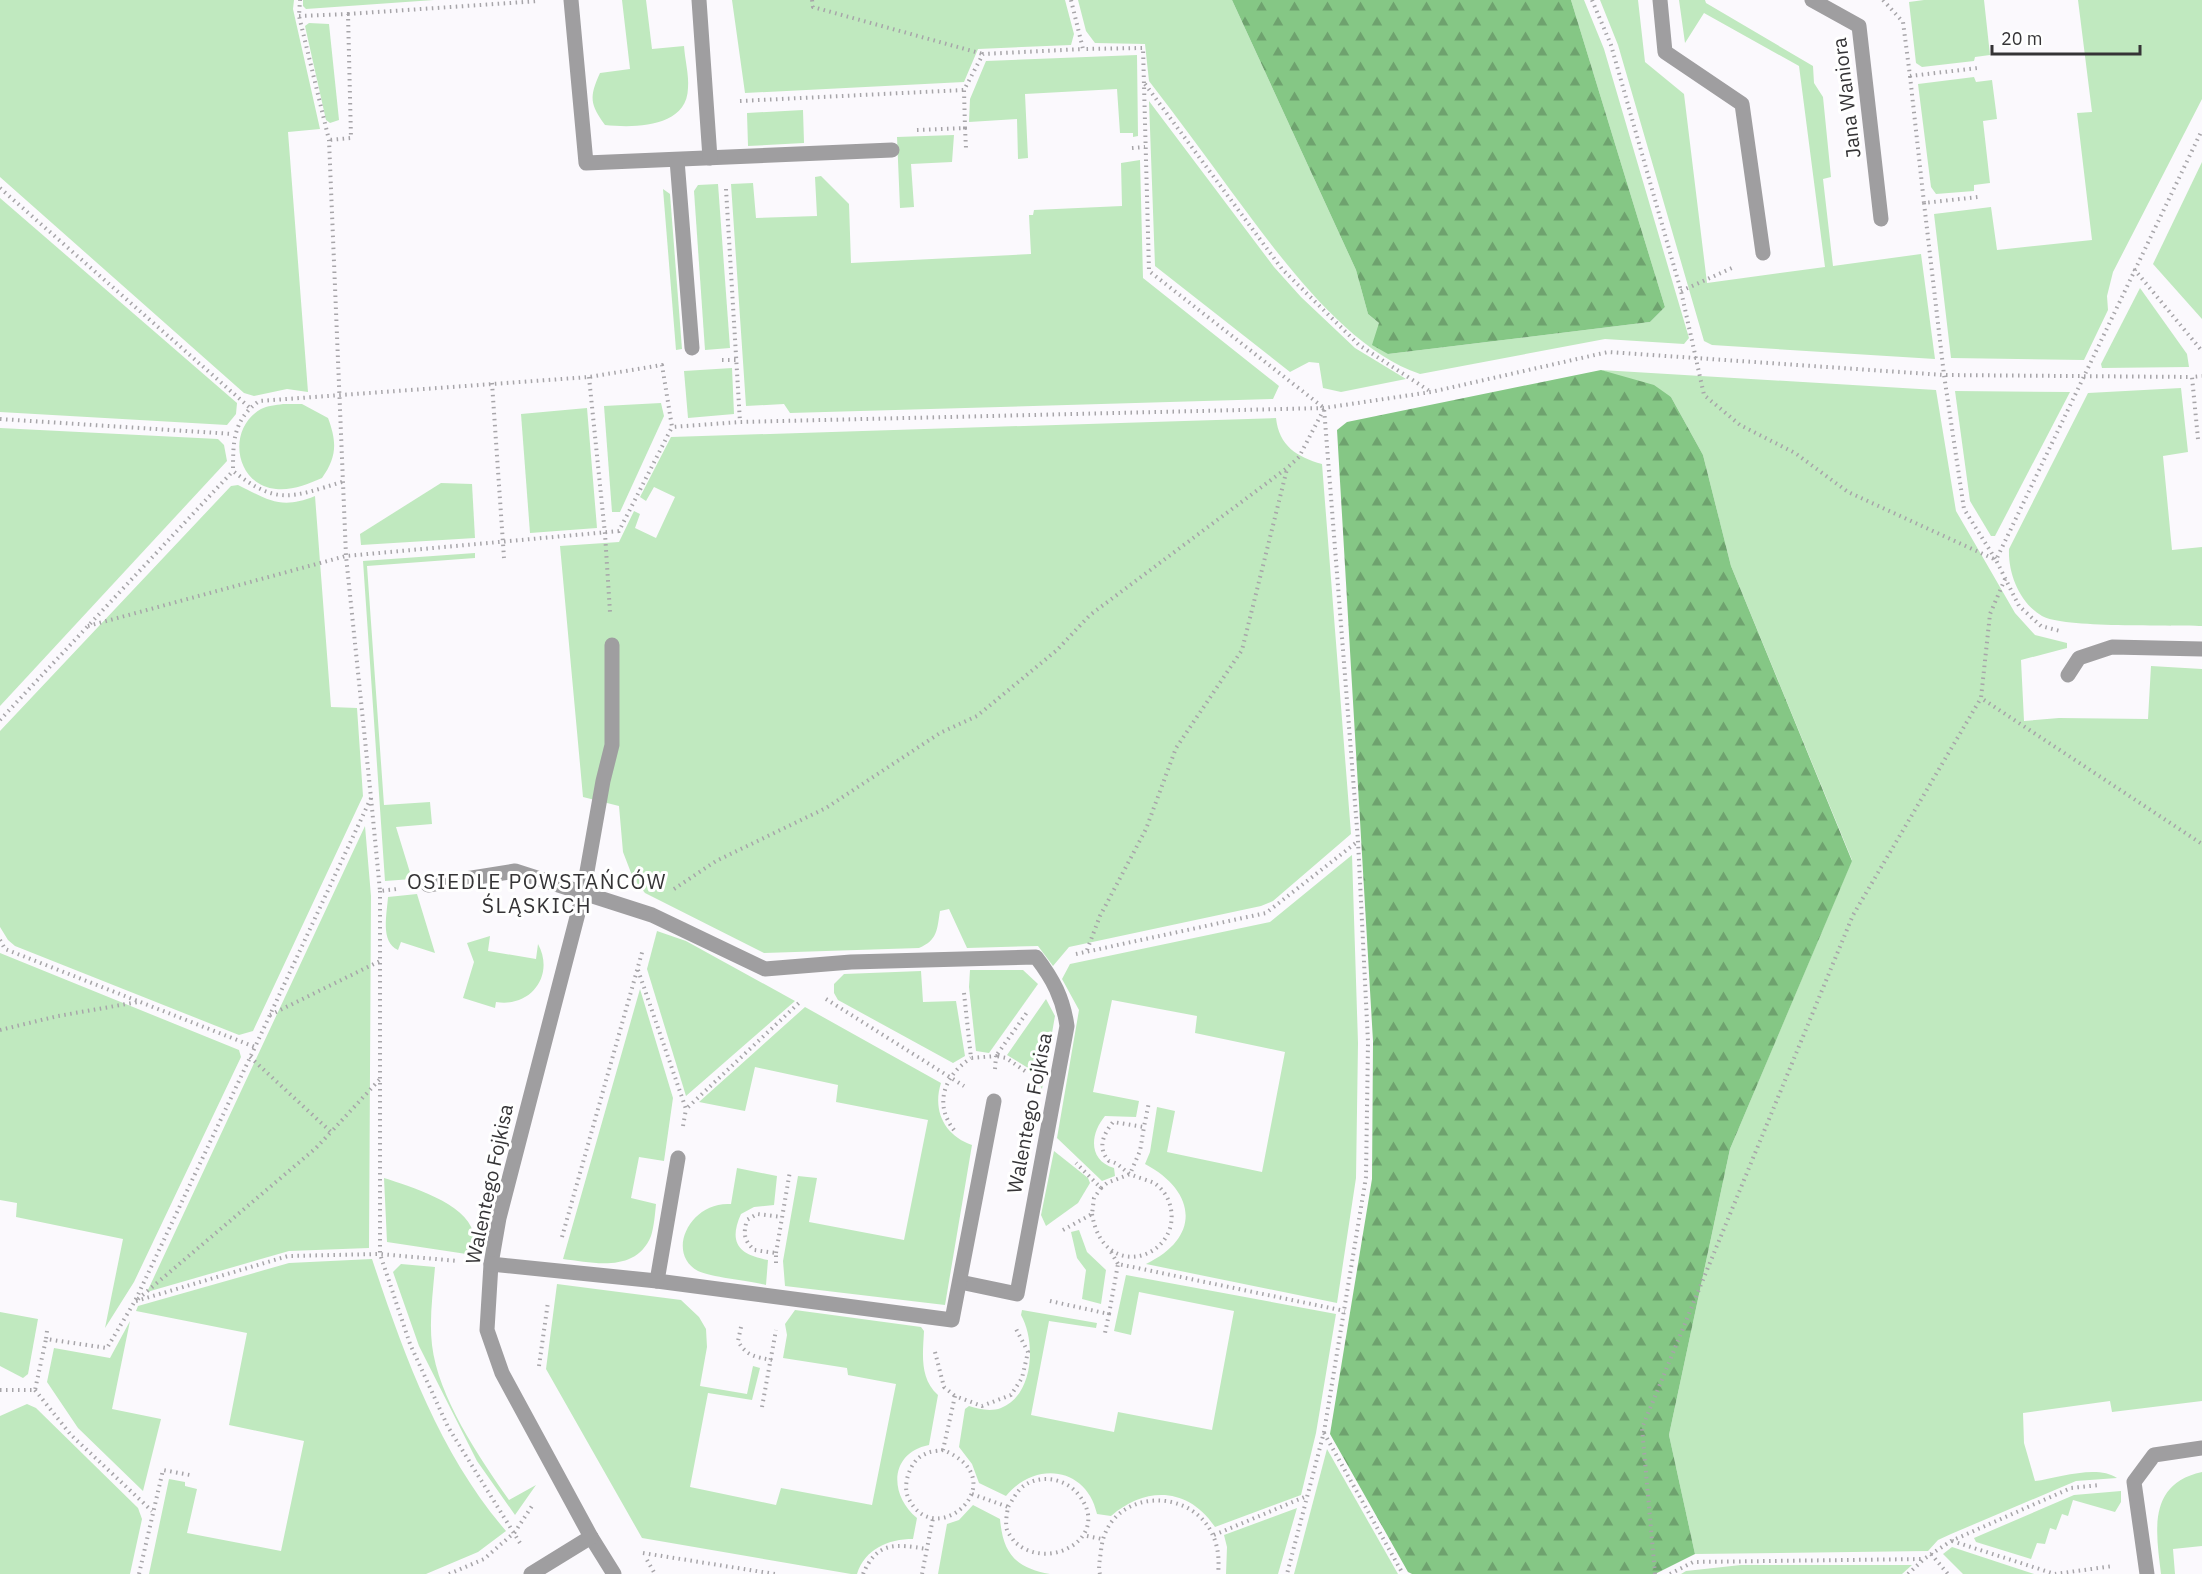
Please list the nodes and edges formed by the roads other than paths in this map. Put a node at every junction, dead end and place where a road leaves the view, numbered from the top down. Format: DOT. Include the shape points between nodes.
graph roads {
  1 [pos="571,0"];
  2 [pos="699,0"];
  3 [pos="1660,0"];
  4 [pos="1812,0"];
  5 [pos="892,150"];
  6 [pos="717,157"];
  7 [pos="677,160"];
  8 [pos="1881,219"];
  9 [pos="1763,253"];
  10 [pos="692,348"];
  11 [pos="612,645"];
  12 [pos="2202,649"];
  13 [pos="2068,675"];
  14 [pos="428,885"];
  15 [pos="583,894"];
  16 [pos="994,1101"];
  17 [pos="678,1158"];
  18 [pos="491,1264"];
  19 [pos="657,1281"];
  20 [pos="960,1282"];
  21 [pos="2202,1448"];
  22 [pos="591,1537"];
  23 [pos="2146,1568"];
  24 [pos="531,1574"];
  25 [pos="614,1574"];
  1 -- 7 [label="street" via="586,163"];
  2 -- 6 [label="street"];
  3 -- 9 [label="street" via="1665,52 1742,104"];
  4 -- 8 [label="street, Jana Waniora" via="1859,26"];
  5 -- 6 [label="street"];
  6 -- 7 [label="street"];
  7 -- 10 [label="street"];
  11 -- 15 [label="street, Walentego Fojkisa" via="612,745"];
  12 -- 13 [label="street" via="2112,647 2079,658"];
  14 -- 15 [label="street" via="515,871"];
  15 -- 18 [label="street, Walentego Fojkisa" via="532,1084"];
  15 -- 20 [label="street, Walentego Fojkisa" via="652,915 765,969 1036,957 1064,1003 1067,1026 1017,1294"];
  16 -- 20 [label="street, Walentego Fojkisa"];
  17 -- 19 [label="street"];
  18 -- 19 [label="street"];
  18 -- 22 [label="street, Walentego Fojkisa" via="487,1330 502,1373"];
  19 -- 20 [label="street, Walentego Fojkisa" via="952,1320"];
  21 -- 23 [label="street" via="2154,1455 2134,1482"];
  22 -- 24 [label="street"];
  22 -- 25 [label="street, Walentego Fojkisa"];
}
